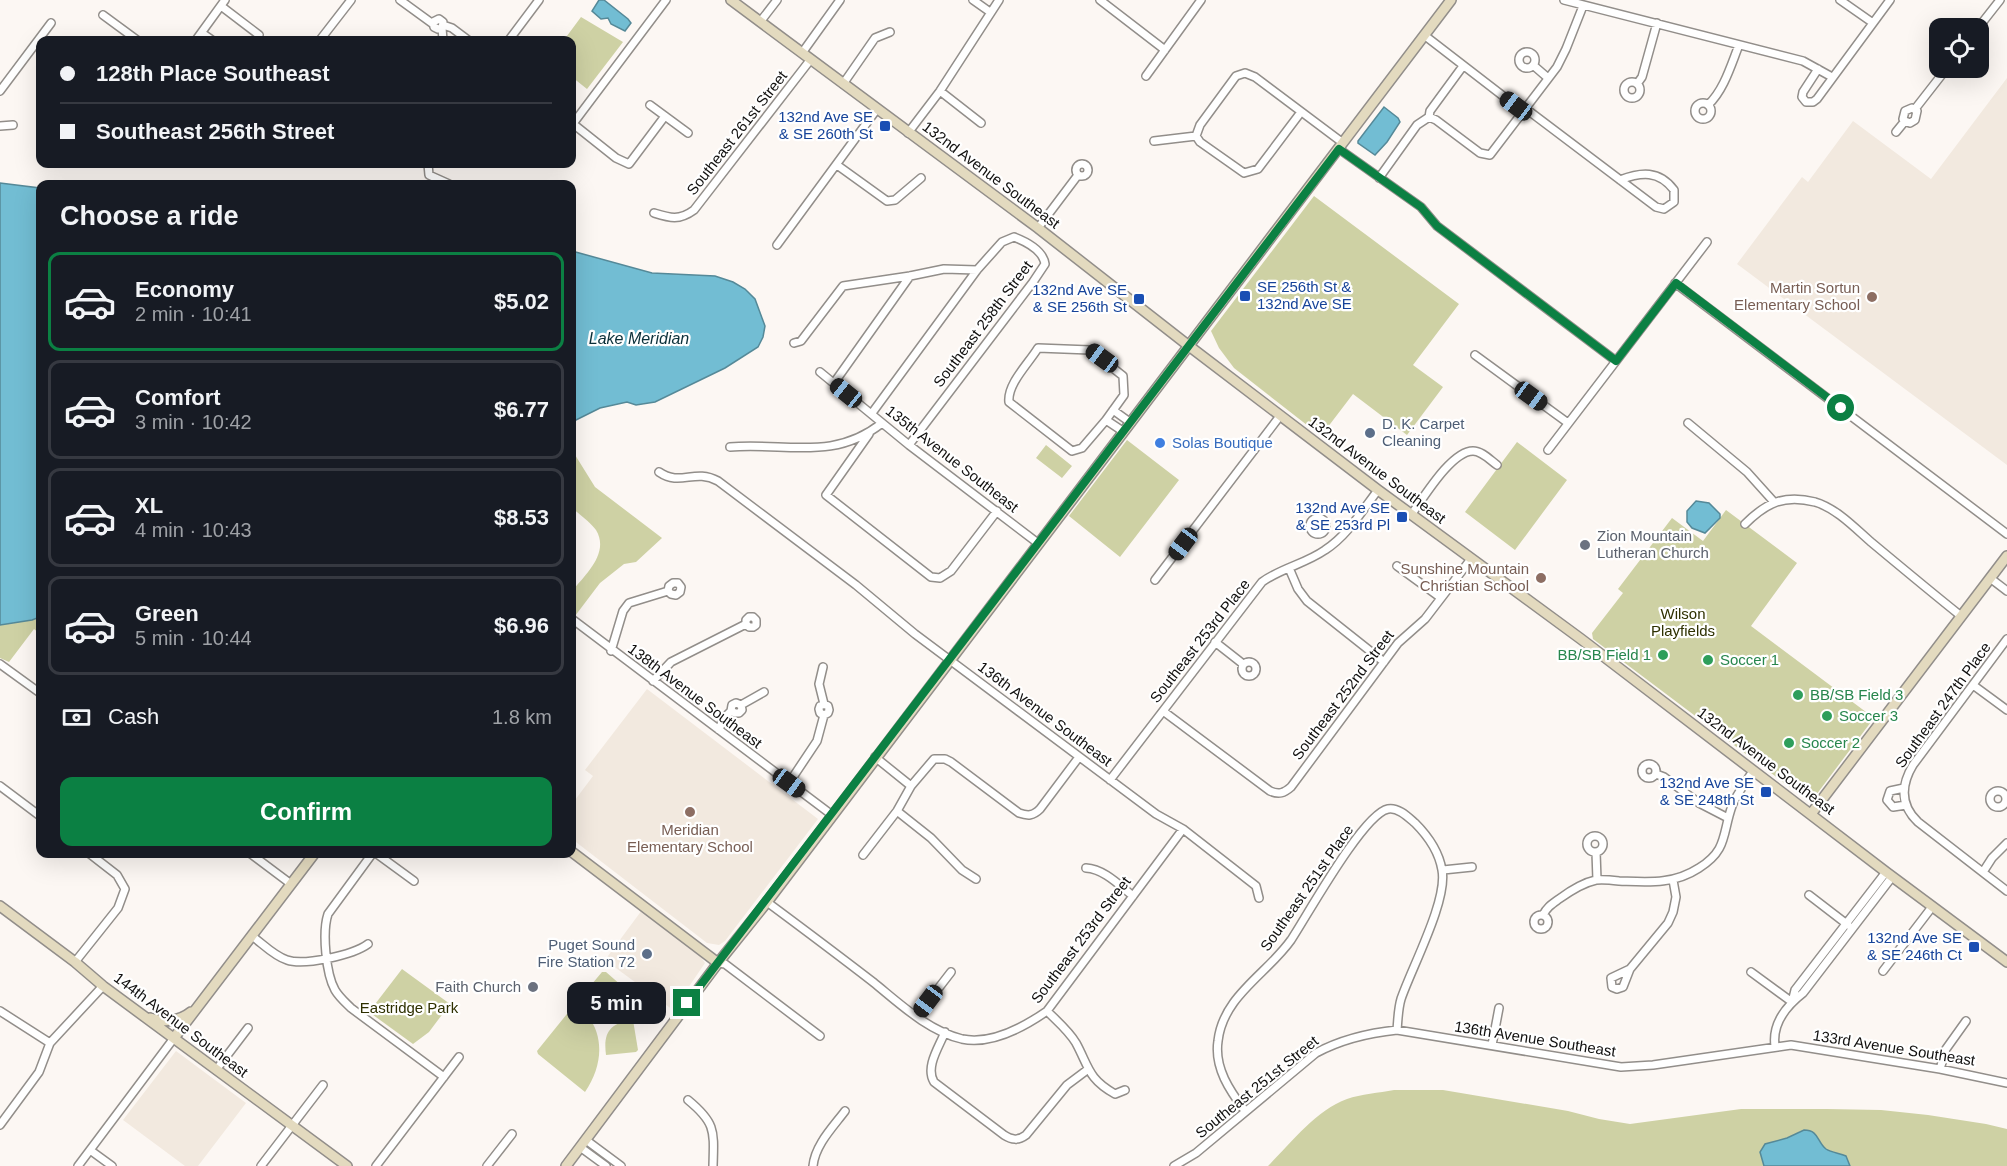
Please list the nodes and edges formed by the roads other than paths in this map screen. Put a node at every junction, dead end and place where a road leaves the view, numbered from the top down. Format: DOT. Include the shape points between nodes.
graph roads {
  1 [pos="351,0"];
  2 [pos="400,0"];
  3 [pos="539,0"];
  4 [pos="666,0"];
  5 [pos="731,0"];
  6 [pos="777,0"];
  7 [pos="840,0"];
  8 [pos="973,0"];
  9 [pos="999,0"];
  10 [pos="1100,0"];
  11 [pos="1201,0"];
  12 [pos="1451,0"];
  13 [pos="1564,0"];
  14 [pos="1840,0"];
  15 [pos="1890,0"];
  16 [pos="2000,0"];
  17 [pos="223,3"];
  18 [pos="1583,6"];
  19 [pos="990,12"];
  20 [pos="102,15"];
  21 [pos="1986,18"];
  22 [pos="760,22"];
  23 [pos="51,23"];
  24 [pos="1657,23"];
  25 [pos="1873,23"];
  26 [pos="442,27"];
  27 [pos="890,32"];
  28 [pos="202,33"];
  29 [pos="259,35"];
  30 [pos="1424,35"];
  31 [pos="41,36"];
  32 [pos="131,36"];
  33 [pos="199,36"];
  34 [pos="206,36"];
  35 [pos="326,36"];
  36 [pos="443,36"];
  37 [pos="463,36"];
  38 [pos="512,36"];
  39 [pos="36,43"];
  40 [pos="1739,45"];
  41 [pos="1165,50"];
  42 [pos="802,53"];
  43 [pos="811,59"];
  44 [pos="1533,65"];
  45 [pos="1463,66"];
  46 [pos="1818,69"];
  47 [pos="1146,76"];
  48 [pos="1832,77"];
  49 [pos="1548,78"];
  50 [pos="1939,78"];
  51 [pos="843,84"];
  52 [pos="1637,84"];
  53 [pos="0,91"];
  54 [pos="940,91"];
  55 [pos="650,105"];
  56 [pos="1708,105"];
  57 [pos="1525,108"];
  58 [pos="876,109"];
  59 [pos="1301,112"];
  60 [pos="665,116"];
  61 [pos="1429,117"];
  62 [pos="576,119"];
  63 [pos="981,123"];
  64 [pos="14,125"];
  65 [pos="0,126"];
  66 [pos="576,127"];
  67 [pos="1896,132"];
  68 [pos="688,133"];
  69 [pos="908,133"];
  70 [pos="1196,136"];
  71 [pos="1154,141"];
  72 [pos="1341,146"];
  73 [pos="837,165"];
  74 [pos="428,168"];
  75 [pos="1078,175"];
  76 [pos="921,178"];
  77 [pos="1379,178"];
  78 [pos="439,180"];
  79 [pos="1620,180"];
  80 [pos="654,213"];
  81 [pos="1038,228"];
  82 [pos="1707,242"];
  83 [pos="777,245"];
  84 [pos="977,270"];
  85 [pos="910,276"];
  86 [pos="1676,283"];
  87 [pos="794,343"];
  88 [pos="1189,346"];
  89 [pos="1475,355"];
  90 [pos="1616,361"];
  91 [pos="820,372"];
  92 [pos="834,383"];
  93 [pos="1113,410"];
  94 [pos="872,413"];
  95 [pos="1280,416"];
  96 [pos="1106,420"];
  97 [pos="882,423"];
  98 [pos="1131,423"];
  99 [pos="1568,423"];
  100 [pos="1688,423"];
  101 [pos="1124,432"];
  102 [pos="869,434"];
  103 [pos="909,445"];
  104 [pos="730,447"];
  105 [pos="1548,450"];
  106 [pos="1497,465"];
  107 [pos="659,472"];
  108 [pos="1378,490"];
  109 [pos="1774,502"];
  110 [pos="997,511"];
  111 [pos="1411,515"];
  112 [pos="1745,524"];
  113 [pos="1322,533"];
  114 [pos="2007,534"];
  115 [pos="1039,544"];
  116 [pos="1333,544"];
  117 [pos="2007,556"];
  118 [pos="1471,559"];
  119 [pos="1397,566"];
  120 [pos="1289,568"];
  121 [pos="1990,578"];
  122 [pos="1155,580"];
  123 [pos="669,591"];
  124 [pos="2007,591"];
  125 [pos="1441,598"];
  126 [pos="1961,616"];
  127 [pos="576,622"];
  128 [pos="746,624"];
  129 [pos="2007,639"];
  130 [pos="1215,642"];
  131 [pos="611,651"];
  132 [pos="950,659"];
  133 [pos="1384,662"];
  134 [pos="0,664"];
  135 [pos="1243,664"];
  136 [pos="823,667"];
  137 [pos="653,681"];
  138 [pos="1973,684"];
  139 [pos="36,690"];
  140 [pos="764,692"];
  141 [pos="2007,710"];
  142 [pos="1163,711"];
  143 [pos="719,730"];
  144 [pos="875,757"];
  145 [pos="1079,757"];
  146 [pos="1754,771"];
  147 [pos="1656,774"];
  148 [pos="1110,780"];
  149 [pos="789,783"];
  150 [pos="0,786"];
  151 [pos="911,786"];
  152 [pos="1904,791"];
  153 [pos="1906,805"];
  154 [pos="897,811"];
  155 [pos="36,813"];
  156 [pos="1811,814"];
  157 [pos="832,815"];
  158 [pos="1728,818"];
  159 [pos="1183,829"];
  160 [pos="2007,843"];
  161 [pos="1596,852"];
  162 [pos="576,855"];
  163 [pos="863,855"];
  164 [pos="95,858"];
  165 [pos="255,858"];
  166 [pos="311,858"];
  167 [pos="369,858"];
  168 [pos="382,858"];
  169 [pos="1472,867"];
  170 [pos="1086,868"];
  171 [pos="1443,870"];
  172 [pos="1983,872"];
  173 [pos="1889,874"];
  174 [pos="976,879"];
  175 [pos="1597,880"];
  176 [pos="1673,880"];
  177 [pos="414,881"];
  178 [pos="291,884"];
  179 [pos="2007,891"];
  180 [pos="1809,895"];
  181 [pos="1133,896"];
  182 [pos="1259,898"];
  183 [pos="767,902"];
  184 [pos="0,906"];
  185 [pos="1932,907"];
  186 [pos="1544,915"];
  187 [pos="1849,926"];
  188 [pos="252,936"];
  189 [pos="368,944"];
  190 [pos="328,957"];
  191 [pos="2007,962"];
  192 [pos="75,963"];
  193 [pos="717,963"];
  194 [pos="1630,969"];
  195 [pos="1883,971"];
  196 [pos="951,972"];
  197 [pos="1751,972"];
  198 [pos="103,986"];
  199 [pos="1792,1002"];
  200 [pos="198,1007"];
  201 [pos="1498,1008"];
  202 [pos="0,1011"];
  203 [pos="1047,1011"];
  204 [pos="143,1015"];
  205 [pos="917,1016"];
  206 [pos="1966,1022"];
  207 [pos="248,1028"];
  208 [pos="1397,1030"];
  209 [pos="945,1032"];
  210 [pos="820,1036"];
  211 [pos="174,1038"];
  212 [pos="50,1043"];
  213 [pos="1492,1045"];
  214 [pos="1775,1046"];
  215 [pos="459,1057"];
  216 [pos="1940,1069"];
  217 [pos="216,1070"];
  218 [pos="1087,1070"];
  219 [pos="444,1077"];
  220 [pos="2007,1083"];
  221 [pos="323,1085"];
  222 [pos="1125,1090"];
  223 [pos="688,1100"];
  224 [pos="845,1111"];
  225 [pos="1245,1111"];
  226 [pos="0,1125"];
  227 [pos="292,1126"];
  228 [pos="512,1134"];
  229 [pos="583,1143"];
  230 [pos="90,1150"];
  231 [pos="78,1166"];
  232 [pos="112,1166"];
  233 [pos="261,1166"];
  234 [pos="347,1166"];
  235 [pos="376,1166"];
  236 [pos="487,1166"];
  237 [pos="566,1166"];
  238 [pos="606,1166"];
  239 [pos="621,1166"];
  240 [pos="713,1166"];
  241 [pos="813,1166"];
  242 [pos="1174,1166"];
  1 -- 35 [label="street"];
  2 -- 26 [label="street" via="435,29"];
  3 -- 38 [label="street"];
  4 -- 62 [label="street"];
  5 -- 22 [label="main road, 132nd Avenue Southeast"];
  6 -- 22 [label="street"];
  7 -- 42 [label="street"];
  8 -- 19 [label="street"];
  9 -- 19 [label="street"];
  10 -- 41 [label="street"];
  11 -- 41 [label="street"];
  12 -- 30 [label="main road"];
  13 -- 18 [label="street"];
  14 -- 25 [label="street"];
  15 -- 25 [label="street"];
  16 -- 21 [label="street"];
  17 -- 28 [label="street"];
  17 -- 29 [label="street"];
  18 -- 24 [label="street"];
  18 -- 49 [label="street" via="1566,49"];
  19 -- 54 [label="street"];
  20 -- 32 [label="street"];
  22 -- 42 [label="main road, 132nd Avenue Southeast"];
  23 -- 31 [label="street"];
  24 -- 40 [label="street"];
  24 -- 52 [label="street"];
  25 -- 48 [label="street"];
  26 -- 36 [label="street"];
  26 -- 37 [label="street" via="452,28"];
  27 -- 51 [label="street" via="875,38"];
  28 -- 33 [label="street"];
  28 -- 34 [label="street"];
  30 -- 45 [label="street"];
  30 -- 72 [label="main road"];
  39 -- 53 [label="street"];
  40 -- 46 [label="street" via="1803,61"];
  40 -- 56 [label="street" via="1726,77"];
  41 -- 47 [label="street"];
  42 -- 43 [label="main road, 132nd Avenue Southeast"];
  43 -- 51 [label="main road, 132nd Avenue Southeast"];
  43 -- 80 [label="street, Southeast 261st Street" via="694,210 680,218"];
  44 -- 49 [label="street"];
  45 -- 57 [label="street" via="1516,106"];
  45 -- 61 [label="street"];
  46 -- 48 [label="street"];
  46 -- 48 [label="street" via="1803,92 1806,102 1812,102"];
  49 -- 57 [label="street"];
  50 -- 67 [label="street" via="1915,109 1915,120 1905,121"];
  51 -- 58 [label="main road, 132nd Avenue Southeast"];
  54 -- 63 [label="street"];
  54 -- 69 [label="street"];
  55 -- 60 [label="street"];
  57 -- 61 [label="street" via="1490,155 1480,153"];
  57 -- 79 [label="street"];
  58 -- 69 [label="main road, 132nd Avenue Southeast"];
  58 -- 73 [label="street"];
  59 -- 70 [label="street" via="1258,169 1248,173 1240,171"];
  59 -- 70 [label="street" via="1245,73 1236,76 1200,124"];
  59 -- 72 [label="street"];
  60 -- 66 [label="street" via="629,164"];
  60 -- 68 [label="street"];
  61 -- 77 [label="street" via="1417,126"];
  64 -- 65 [label="street"];
  69 -- 81 [label="main road, 132nd Avenue Southeast"];
  70 -- 71 [label="street"];
  72 -- 77 [label="street"];
  72 -- 88 [label="main road"];
  73 -- 76 [label="street" via="888,201 895,200"];
  73 -- 83 [label="street"];
  74 -- 78 [label="street" via="429,176"];
  75 -- 81 [label="street"];
  77 -- 90 [label="street"];
  79 -- 79 [label="street" via="1636,174 1653,174 1674,190 1674,202 1659,208"];
  81 -- 88 [label="main road, 132nd Avenue Southeast"];
  82 -- 86 [label="street"];
  84 -- 85 [label="street" via="944,269"];
  84 -- 94 [label="street, Southeast 258th Street"];
  84 -- 103 [label="street, Southeast 258th Street" via="1002,242 1014,237 1044,257 1045,264"];
  85 -- 87 [label="street" via="843,286 801,341"];
  85 -- 92 [label="street"];
  86 -- 90 [label="street"];
  86 -- 114 [label="street"];
  88 -- 95 [label="main road, 132nd Avenue Southeast"];
  88 -- 98 [label="main road"];
  89 -- 99 [label="street"];
  90 -- 99 [label="street"];
  91 -- 92 [label="street, 135th Avenue Southeast"];
  92 -- 94 [label="street, 135th Avenue Southeast"];
  93 -- 96 [label="street"];
  93 -- 96 [label="street" via="1124,395 1123,376 1090,350 1038,348 1009,397 1018,410 1072,451 1082,448"];
  93 -- 98 [label="street"];
  94 -- 97 [label="street, 135th Avenue Southeast"];
  95 -- 108 [label="main road, 132nd Avenue Southeast"];
  95 -- 122 [label="street"];
  96 -- 101 [label="street"];
  97 -- 102 [label="street"];
  97 -- 103 [label="street, 135th Avenue Southeast"];
  98 -- 101 [label="main road"];
  99 -- 105 [label="street"];
  100 -- 109 [label="street" via="1747,472"];
  101 -- 115 [label="main road"];
  102 -- 104 [label="street" via="818,449"];
  102 -- 110 [label="street" via="826,495 931,577 951,571"];
  103 -- 110 [label="street, 135th Avenue Southeast"];
  106 -- 111 [label="street" via="1473,451 1453,460"];
  107 -- 132 [label="street, 136th Avenue Southeast" via="673,480 703,475 718,481"];
  108 -- 111 [label="main road, 132nd Avenue Southeast"];
  108 -- 116 [label="street, Southeast 253rd Place"];
  109 -- 112 [label="street" via="1757,511"];
  109 -- 126 [label="street" via="1803,500 1824,505"];
  110 -- 115 [label="street, 135th Avenue Southeast"];
  111 -- 118 [label="main road, 132nd Avenue Southeast"];
  113 -- 116 [label="street"];
  115 -- 132 [label="main road"];
  116 -- 120 [label="street, Southeast 253rd Place"];
  117 -- 121 [label="main road"];
  118 -- 125 [label="street, Southeast 252nd Street"];
  118 -- 146 [label="main road, 132nd Avenue Southeast"];
  119 -- 125 [label="street"];
  120 -- 130 [label="street, Southeast 253rd Place" via="1262,582"];
  120 -- 133 [label="street" via="1307,601"];
  121 -- 124 [label="street"];
  121 -- 126 [label="main road"];
  123 -- 131 [label="street" via="629,603"];
  125 -- 133 [label="street, Southeast 252nd Street" via="1425,619 1403,636"];
  126 -- 156 [label="main road"];
  127 -- 131 [label="street, 138th Avenue Southeast"];
  128 -- 137 [label="street" via="671,662"];
  129 -- 138 [label="street, Southeast 247th Place"];
  130 -- 135 [label="street"];
  130 -- 142 [label="street, Southeast 253rd Place"];
  131 -- 137 [label="street, 138th Avenue Southeast"];
  132 -- 144 [label="main road"];
  132 -- 145 [label="street, 136th Avenue Southeast"];
  133 -- 142 [label="street, Southeast 252nd Street" via="1283,793 1270,791"];
  134 -- 139 [label="street"];
  136 -- 149 [label="street" via="819,684 824,704 819,710 824,715 817,741"];
  137 -- 143 [label="street, 138th Avenue Southeast"];
  138 -- 141 [label="street"];
  138 -- 152 [label="street, Southeast 247th Place" via="1912,765"];
  140 -- 143 [label="street" via="741,705 739,713 731,711"];
  142 -- 148 [label="street, Southeast 253rd Place"];
  143 -- 149 [label="street, 138th Avenue Southeast"];
  144 -- 151 [label="street"];
  144 -- 157 [label="main road"];
  145 -- 148 [label="street, 136th Avenue Southeast"];
  145 -- 151 [label="street" via="1040,809 1028,816 951,762 939,758 930,762"];
  146 -- 156 [label="main road, 132nd Avenue Southeast"];
  146 -- 158 [label="street"];
  147 -- 158 [label="street"];
  148 -- 159 [label="street, 136th Avenue Southeast"];
  149 -- 157 [label="street, 138th Avenue Southeast"];
  150 -- 155 [label="street"];
  151 -- 154 [label="street"];
  152 -- 153 [label="street"];
  152 -- 153 [label="street, Southeast 247th Place" via="1890,791 1887,800 1893,807"];
  153 -- 172 [label="street" via="1911,816"];
  154 -- 163 [label="street"];
  154 -- 174 [label="street"];
  156 -- 173 [label="main road, 132nd Avenue Southeast"];
  157 -- 183 [label="main road"];
  158 -- 176 [label="street" via="1725,839 1712,859"];
  159 -- 181 [label="street, Southeast 253rd Street"];
  159 -- 182 [label="street, 136th Avenue Southeast" via="1256,886"];
  160 -- 172 [label="street"];
  161 -- 175 [label="street"];
  162 -- 193 [label="main road"];
  164 -- 192 [label="street" via="117,875 125,889 118,908"];
  165 -- 178 [label="street"];
  166 -- 178 [label="main road"];
  167 -- 190 [label="street" via="328,914"];
  168 -- 177 [label="street"];
  169 -- 171 [label="street"];
  170 -- 181 [label="street" via="1105,874"];
  171 -- 208 [label="street" via="1433,920 1400,1001"];
  171 -- 225 [label="street, Southeast 251st Place" via="1426,834 1404,814 1388,809 1371,821 1277,959 1227,1011 1217,1042 1218,1058 1223,1076"];
  172 -- 179 [label="street"];
  173 -- 185 [label="main road, 132nd Avenue Southeast"];
  173 -- 187 [label="street"];
  175 -- 176 [label="street"];
  175 -- 186 [label="street" via="1576,887 1546,909"];
  176 -- 194 [label="street" via="1676,897 1668,923"];
  178 -- 188 [label="main road"];
  180 -- 187 [label="street"];
  181 -- 203 [label="street, Southeast 253rd Street"];
  183 -- 193 [label="main road"];
  183 -- 205 [label="street, Southeast 253rd Street"];
  184 -- 192 [label="main road, 144th Avenue Southeast"];
  185 -- 191 [label="main road, 132nd Avenue Southeast"];
  185 -- 195 [label="street"];
  187 -- 199 [label="street" via="1803,993"];
  188 -- 190 [label="street" via="286,960 303,962"];
  188 -- 200 [label="main road"];
  189 -- 190 [label="street"];
  190 -- 219 [label="street" via="332,983 343,1000"];
  192 -- 198 [label="main road, 144th Avenue Southeast"];
  193 -- 210 [label="street" via="725,964"];
  193 -- 229 [label="main road"];
  196 -- 205 [label="street"];
  197 -- 199 [label="street"];
  198 -- 204 [label="main road, 144th Avenue Southeast"];
  198 -- 212 [label="street"];
  199 -- 214 [label="street" via="1776,1028"];
  200 -- 204 [label="main road" via="181,1019 169,1021"];
  200 -- 211 [label="main road"];
  201 -- 213 [label="street"];
  202 -- 212 [label="street"];
  203 -- 209 [label="street, Southeast 253rd Street" via="999,1036 962,1039"];
  203 -- 218 [label="street" via="1075,1042"];
  204 -- 211 [label="main road, 144th Avenue Southeast"];
  205 -- 209 [label="street, Southeast 253rd Street"];
  206 -- 216 [label="street" via="1946,1049"];
  207 -- 217 [label="street"];
  208 -- 213 [label="street, 136th Avenue Southeast"];
  208 -- 225 [label="street, Southeast 251st Street" via="1332,1044"];
  209 -- 218 [label="street" via="930,1068 934,1082 1014,1139 1020,1139 1067,1085"];
  211 -- 217 [label="main road, 144th Avenue Southeast"];
  211 -- 230 [label="street"];
  212 -- 226 [label="street" via="39,1072"];
  213 -- 214 [label="street, 136th Avenue Southeast" via="1622,1067"];
  214 -- 216 [label="street, 133rd Avenue Southeast" via="1813,1048"];
  215 -- 219 [label="street"];
  216 -- 220 [label="street, 133rd Avenue Southeast"];
  217 -- 227 [label="main road, 144th Avenue Southeast"];
  218 -- 222 [label="street" via="1112,1093"];
  219 -- 235 [label="street"];
  221 -- 227 [label="street"];
  223 -- 240 [label="street" via="712,1126"];
  224 -- 241 [label="street" via="822,1142"];
  225 -- 242 [label="street, Southeast 251st Street" via="1197,1153"];
  227 -- 233 [label="street"];
  227 -- 234 [label="main road, 144th Avenue Southeast"];
  228 -- 236 [label="street"];
  229 -- 237 [label="main road"];
  229 -- 238 [label="street"];
  229 -- 239 [label="street"];
  230 -- 231 [label="street"];
  230 -- 232 [label="street"];
}
